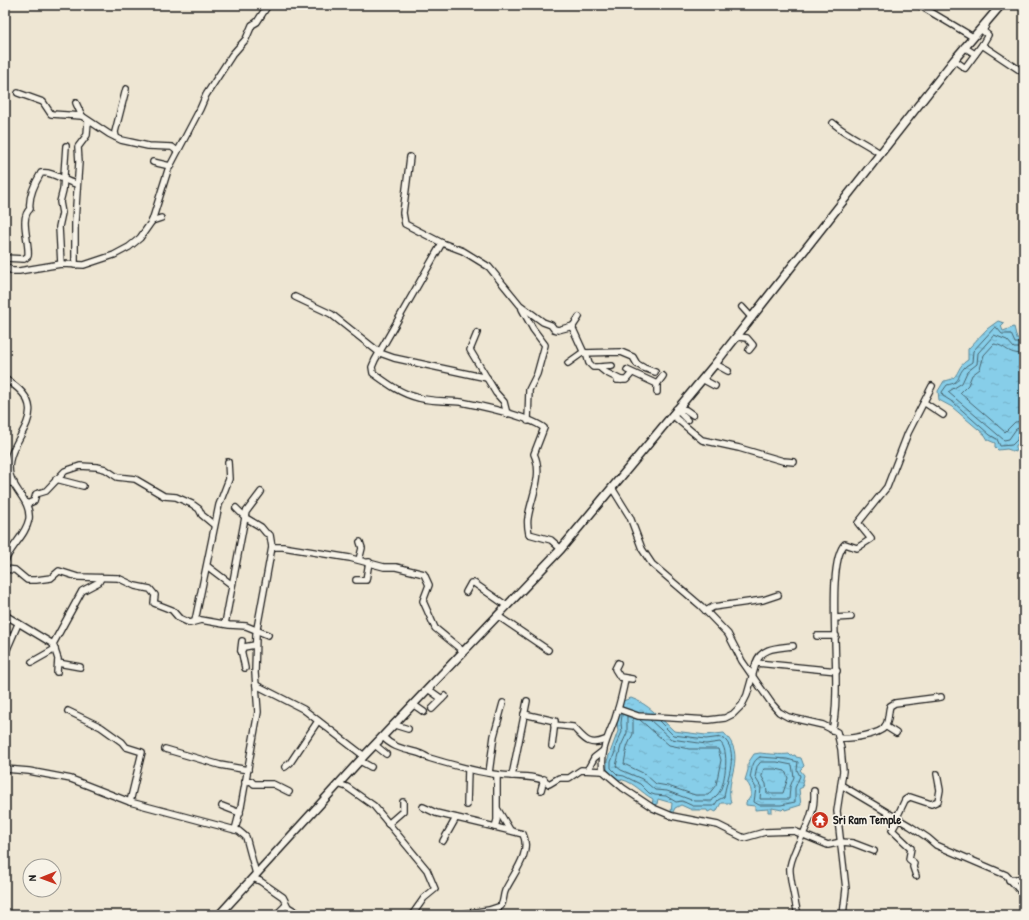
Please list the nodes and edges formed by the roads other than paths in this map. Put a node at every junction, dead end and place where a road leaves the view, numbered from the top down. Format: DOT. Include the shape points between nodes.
graph roads {
  1 [pos="268,5"];
  2 [pos="919,5"];
  3 [pos="1001,5"];
  4 [pos="984,24"];
  5 [pos="973,37"];
  6 [pos="982,45"];
  7 [pos="964,48"];
  8 [pos="975,54"];
  9 [pos="954,60"];
  10 [pos="1024,73"];
  11 [pos="126,89"];
  12 [pos="18,93"];
  13 [pos="76,103"];
  14 [pos="82,116"];
  15 [pos="88,120"];
  16 [pos="833,123"];
  17 [pos="116,137"];
  18 [pos="66,146"];
  19 [pos="176,151"];
  20 [pos="881,154"];
  21 [pos="410,157"];
  22 [pos="153,162"];
  23 [pos="170,166"];
  24 [pos="64,181"];
  25 [pos="77,184"];
  26 [pos="161,218"];
  27 [pos="152,221"];
  28 [pos="442,243"];
  29 [pos="120,252"];
  30 [pos="127,257"];
  31 [pos="5,258"];
  32 [pos="61,264"];
  33 [pos="5,265"];
  34 [pos="75,265"];
  35 [pos="12,270"];
  36 [pos="5,273"];
  37 [pos="295,297"];
  38 [pos="520,306"];
  39 [pos="742,307"];
  40 [pos="579,317"];
  41 [pos="752,318"];
  42 [pos="573,326"];
  43 [pos="477,333"];
  44 [pos="734,340"];
  45 [pos="749,350"];
  46 [pos="380,353"];
  47 [pos="585,353"];
  48 [pos="568,363"];
  49 [pos="715,364"];
  50 [pos="612,366"];
  51 [pos="599,367"];
  52 [pos="728,371"];
  53 [pos="655,372"];
  54 [pos="663,376"];
  55 [pos="488,378"];
  56 [pos="5,379"];
  57 [pos="702,379"];
  58 [pos="658,384"];
  59 [pos="715,386"];
  60 [pos="932,386"];
  61 [pos="657,392"];
  62 [pos="925,403"];
  63 [pos="675,412"];
  64 [pos="507,414"];
  65 [pos="693,415"];
  66 [pos="942,415"];
  67 [pos="687,420"];
  68 [pos="528,421"];
  69 [pos="228,462"];
  70 [pos="794,462"];
  71 [pos="56,479"];
  72 [pos="14,482"];
  73 [pos="5,483"];
  74 [pos="83,486"];
  75 [pos="612,488"];
  76 [pos="261,492"];
  77 [pos="27,504"];
  78 [pos="236,508"];
  79 [pos="246,518"];
  80 [pos="214,525"];
  81 [pos="360,542"];
  82 [pos="272,547"];
  83 [pos="561,549"];
  84 [pos="359,560"];
  85 [pos="5,561"];
  86 [pos="370,562"];
  87 [pos="207,566"];
  88 [pos="5,569"];
  89 [pos="101,578"];
  90 [pos="356,580"];
  91 [pos="232,585"];
  92 [pos="466,592"];
  93 [pos="778,595"];
  94 [pos="507,606"];
  95 [pos="706,611"];
  96 [pos="5,615"];
  97 [pos="498,616"];
  98 [pos="851,617"];
  99 [pos="835,618"];
  100 [pos="195,622"];
  101 [pos="18,624"];
  102 [pos="225,624"];
  103 [pos="256,630"];
  104 [pos="268,634"];
  105 [pos="817,636"];
  106 [pos="836,636"];
  107 [pos="242,641"];
  108 [pos="255,645"];
  109 [pos="54,646"];
  110 [pos="793,646"];
  111 [pos="548,650"];
  112 [pos="241,651"];
  113 [pos="463,651"];
  114 [pos="5,654"];
  115 [pos="32,662"];
  116 [pos="58,663"];
  117 [pos="618,663"];
  118 [pos="756,663"];
  119 [pos="80,667"];
  120 [pos="245,668"];
  121 [pos="837,671"];
  122 [pos="57,672"];
  123 [pos="752,676"];
  124 [pos="625,679"];
  125 [pos="632,679"];
  126 [pos="256,685"];
  127 [pos="428,689"];
  128 [pos="941,697"];
  129 [pos="527,701"];
  130 [pos="503,703"];
  131 [pos="414,705"];
  132 [pos="432,709"];
  133 [pos="618,710"];
  134 [pos="68,711"];
  135 [pos="424,712"];
  136 [pos="524,714"];
  137 [pos="318,721"];
  138 [pos="395,725"];
  139 [pos="554,725"];
  140 [pos="885,726"];
  141 [pos="408,729"];
  142 [pos="832,730"];
  143 [pos="896,733"];
  144 [pos="382,737"];
  145 [pos="839,738"];
  146 [pos="606,740"];
  147 [pos="375,745"];
  148 [pos="552,746"];
  149 [pos="165,749"];
  150 [pos="603,751"];
  151 [pos="386,754"];
  152 [pos="362,758"];
  153 [pos="285,767"];
  154 [pos="371,767"];
  155 [pos="468,769"];
  156 [pos="588,769"];
  157 [pos="5,770"];
  158 [pos="248,770"];
  159 [pos="603,770"];
  160 [pos="489,773"];
  161 [pos="937,774"];
  162 [pos="497,775"];
  163 [pos="512,776"];
  164 [pos="544,780"];
  165 [pos="245,782"];
  166 [pos="338,784"];
  167 [pos="841,785"];
  168 [pos="541,790"];
  169 [pos="814,791"];
  170 [pos="289,792"];
  171 [pos="130,802"];
  172 [pos="403,802"];
  173 [pos="467,805"];
  174 [pos="222,806"];
  175 [pos="423,807"];
  176 [pos="497,809"];
  177 [pos="240,813"];
  178 [pos="456,818"];
  179 [pos="897,819"];
  180 [pos="388,824"];
  181 [pos="495,827"];
  182 [pos="235,830"];
  183 [pos="510,830"];
  184 [pos="804,836"];
  185 [pos="443,841"];
  186 [pos="840,842"];
  187 [pos="874,851"];
  188 [pos="254,876"];
  189 [pos="916,876"];
  190 [pos="1024,878"];
  191 [pos="1009,880"];
  192 [pos="1024,895"];
  193 [pos="286,905"];
  194 [pos="219,915"];
  195 [pos="276,915"];
  196 [pos="300,915"];
  197 [pos="412,915"];
  198 [pos="457,915"];
  199 [pos="798,915"];
  200 [pos="843,915"];
  1 -- 19 [label="street" via="212,84"];
  2 -- 5 [label="street"];
  3 -- 4 [label="street"];
  4 -- 5 [label="street"];
  4 -- 6 [label="street" via="986,26 983,30 988,35"];
  5 -- 7 [label="street"];
  6 -- 8 [label="street"];
  6 -- 10 [label="street"];
  7 -- 8 [label="street"];
  7 -- 9 [label="street"];
  8 -- 9 [label="street" via="965,68"];
  9 -- 20 [label="street"];
  11 -- 17 [label="street"];
  12 -- 14 [label="street" via="43,102 51,114"];
  13 -- 14 [label="street"];
  14 -- 15 [label="street"];
  15 -- 17 [label="street"];
  15 -- 25 [label="street" via="87,135 78,147"];
  16 -- 20 [label="street"];
  17 -- 19 [label="street" via="137,144 172,147"];
  18 -- 24 [label="street"];
  19 -- 23 [label="street"];
  20 -- 41 [label="street"];
  21 -- 28 [label="street" via="404,224"];
  22 -- 23 [label="street"];
  23 -- 27 [label="street"];
  24 -- 25 [label="street"];
  24 -- 31 [label="street" via="50,173 41,173 32,193 26,217 28,256"];
  24 -- 32 [label="street" via="59,228"];
  25 -- 34 [label="street"];
  26 -- 27 [label="street"];
  27 -- 29 [label="street" via="140,238"];
  28 -- 38 [label="street" via="463,251 489,267"];
  28 -- 46 [label="street"];
  29 -- 30 [label="street"];
  29 -- 34 [label="street" via="84,265"];
  32 -- 34 [label="street"];
  32 -- 35 [label="street"];
  33 -- 35 [label="street"];
  35 -- 36 [label="street"];
  37 -- 46 [label="street" via="341,320"];
  38 -- 42 [label="street" via="543,322 548,322 554,329"];
  38 -- 68 [label="street" via="545,346 537,374 529,390"];
  39 -- 41 [label="street"];
  40 -- 42 [label="street"];
  41 -- 44 [label="street"];
  42 -- 47 [label="street" via="577,341"];
  43 -- 55 [label="street" via="470,350"];
  44 -- 45 [label="street" via="739,337 747,338 753,345"];
  44 -- 49 [label="street"];
  46 -- 55 [label="street"];
  46 -- 64 [label="street" via="372,367 373,373 395,390 418,398 462,403"];
  47 -- 48 [label="street" via="574,357"];
  47 -- 51 [label="street" via="593,367"];
  47 -- 53 [label="street" via="621,352 634,357 638,364"];
  49 -- 52 [label="street"];
  49 -- 57 [label="street"];
  50 -- 51 [label="street"];
  51 -- 58 [label="street" via="619,380 626,380 630,372"];
  54 -- 58 [label="street"];
  55 -- 64 [label="street" via="504,402"];
  56 -- 72 [label="street" via="17,386 26,398 30,410 28,422 10,460 10,474"];
  57 -- 59 [label="street"];
  57 -- 63 [label="street"];
  58 -- 61 [label="street"];
  60 -- 62 [label="street"];
  62 -- 66 [label="street"];
  62 -- 99 [label="street" via="908,434 887,487 858,523 871,539 857,548 849,544 843,546 835,577"];
  63 -- 65 [label="street" via="681,409"];
  63 -- 67 [label="street"];
  63 -- 70 [label="street" via="702,440"];
  63 -- 75 [label="street"];
  64 -- 68 [label="street"];
  68 -- 83 [label="street" via="544,428 534,454 538,472 527,520 529,534 552,540"];
  69 -- 80 [label="street" via="229,479 218,505"];
  71 -- 74 [label="street"];
  71 -- 77 [label="street" via="46,491 36,494 34,501"];
  71 -- 80 [label="street" via="65,471 80,466 105,469 117,477 135,479 164,496 176,497 192,504"];
  72 -- 73 [label="street"];
  72 -- 77 [label="street"];
  75 -- 83 [label="street"];
  75 -- 95 [label="street" via="630,517 652,564"];
  76 -- 79 [label="street" via="249,506"];
  77 -- 85 [label="street" via="29,518 26,528"];
  78 -- 79 [label="street"];
  79 -- 82 [label="street" via="270,535"];
  79 -- 91 [label="street"];
  80 -- 87 [label="street"];
  81 -- 84 [label="street" via="362,548"];
  82 -- 84 [label="street"];
  82 -- 103 [label="street"];
  83 -- 94 [label="street"];
  84 -- 86 [label="street"];
  86 -- 90 [label="street" via="366,580"];
  86 -- 113 [label="street" via="426,575 429,585 423,601 433,625"];
  87 -- 91 [label="street"];
  87 -- 100 [label="street"];
  88 -- 89 [label="street" via="15,570 27,580 51,578 59,570 78,577"];
  89 -- 100 [label="street" via="118,578 135,586 150,589 155,595 154,603 172,610 179,618 190,623"];
  89 -- 109 [label="street" via="99,582 82,591"];
  91 -- 102 [label="street"];
  92 -- 94 [label="street" via="474,582"];
  93 -- 95 [label="street" via="764,600 713,607"];
  94 -- 97 [label="street"];
  95 -- 123 [label="street" via="728,634"];
  96 -- 101 [label="street"];
  97 -- 111 [label="street"];
  97 -- 113 [label="street"];
  98 -- 99 [label="street"];
  99 -- 106 [label="street"];
  100 -- 102 [label="street" via="201,620"];
  101 -- 109 [label="street"];
  101 -- 114 [label="street"];
  102 -- 103 [label="street" via="246,626"];
  103 -- 104 [label="street"];
  103 -- 108 [label="street"];
  105 -- 106 [label="street"];
  106 -- 121 [label="street"];
  107 -- 112 [label="street"];
  108 -- 112 [label="street" via="244,646"];
  108 -- 126 [label="street"];
  109 -- 115 [label="street" via="48,654"];
  109 -- 116 [label="street"];
  110 -- 118 [label="street" via="763,652"];
  112 -- 120 [label="street"];
  113 -- 127 [label="street"];
  116 -- 119 [label="street"];
  116 -- 122 [label="street"];
  117 -- 124 [label="street" via="615,669 620,677"];
  118 -- 121 [label="street"];
  118 -- 123 [label="street"];
  121 -- 142 [label="street" via="837,695"];
  123 -- 133 [label="street" via="742,705 733,714 719,720 638,716"];
  123 -- 142 [label="street" via="779,712"];
  124 -- 125 [label="street"];
  124 -- 133 [label="street"];
  126 -- 137 [label="street" via="303,709"];
  126 -- 158 [label="street" via="258,712"];
  127 -- 131 [label="street"];
  127 -- 132 [label="street" via="444,698"];
  128 -- 140 [label="street" via="895,703 890,706"];
  129 -- 136 [label="street"];
  130 -- 160 [label="street" via="494,736"];
  131 -- 135 [label="street"];
  131 -- 138 [label="street"];
  133 -- 146 [label="street"];
  134 -- 171 [label="street" via="101,727 126,747 142,752"];
  136 -- 139 [label="street" via="552,719 555,721"];
  136 -- 163 [label="street"];
  137 -- 152 [label="street"];
  137 -- 153 [label="street"];
  138 -- 141 [label="street"];
  138 -- 144 [label="street"];
  139 -- 146 [label="street" via="573,727 582,737 593,743"];
  139 -- 148 [label="street"];
  140 -- 143 [label="street"];
  140 -- 145 [label="street" via="872,734"];
  142 -- 145 [label="street" via="837,732"];
  144 -- 147 [label="street"];
  144 -- 155 [label="street" via="401,749"];
  145 -- 167 [label="street" via="843,771"];
  146 -- 150 [label="street"];
  147 -- 151 [label="street"];
  147 -- 152 [label="street"];
  149 -- 158 [label="street" via="220,765"];
  150 -- 156 [label="street" via="594,758"];
  150 -- 159 [label="street"];
  152 -- 154 [label="street"];
  152 -- 166 [label="street"];
  155 -- 160 [label="street"];
  155 -- 173 [label="street"];
  156 -- 159 [label="street"];
  156 -- 164 [label="street" via="578,771 569,778 559,778 549,784"];
  157 -- 171 [label="street" via="29,771 71,779"];
  158 -- 165 [label="street"];
  159 -- 184 [label="street" via="630,794 672,816 718,825 744,838 787,830"];
  160 -- 162 [label="street"];
  161 -- 179 [label="street" via="940,790 938,801 931,804 910,797 905,800"];
  162 -- 163 [label="street"];
  162 -- 176 [label="street"];
  163 -- 164 [label="street"];
  164 -- 168 [label="street"];
  165 -- 170 [label="street" via="273,784"];
  165 -- 177 [label="street"];
  166 -- 180 [label="street" via="347,787 374,806"];
  166 -- 188 [label="street"];
  167 -- 179 [label="street"];
  167 -- 186 [label="street" via="837,811"];
  169 -- 184 [label="street" via="811,816"];
  171 -- 182 [label="street"];
  172 -- 180 [label="street" via="403,811"];
  174 -- 177 [label="street"];
  175 -- 178 [label="street"];
  176 -- 181 [label="street"];
  176 -- 183 [label="street"];
  177 -- 182 [label="street"];
  178 -- 181 [label="street"];
  178 -- 185 [label="street"];
  179 -- 189 [label="street" via="892,830 900,833 902,841 911,848 909,859 914,864"];
  179 -- 191 [label="street" via="936,845 1006,875"];
  180 -- 197 [label="street" via="427,870 435,886"];
  181 -- 183 [label="street"];
  182 -- 188 [label="street" via="246,836"];
  183 -- 198 [label="street" via="523,834 525,844 523,856 505,891 501,906"];
  184 -- 186 [label="street" via="828,845"];
  184 -- 199 [label="street" via="790,867"];
  186 -- 187 [label="street" via="859,844"];
  186 -- 200 [label="street" via="846,889"];
  188 -- 193 [label="street" via="283,898"];
  188 -- 194 [label="street"];
  190 -- 191 [label="street"];
  191 -- 192 [label="street"];
  193 -- 195 [label="street"];
  193 -- 196 [label="street"];
}
